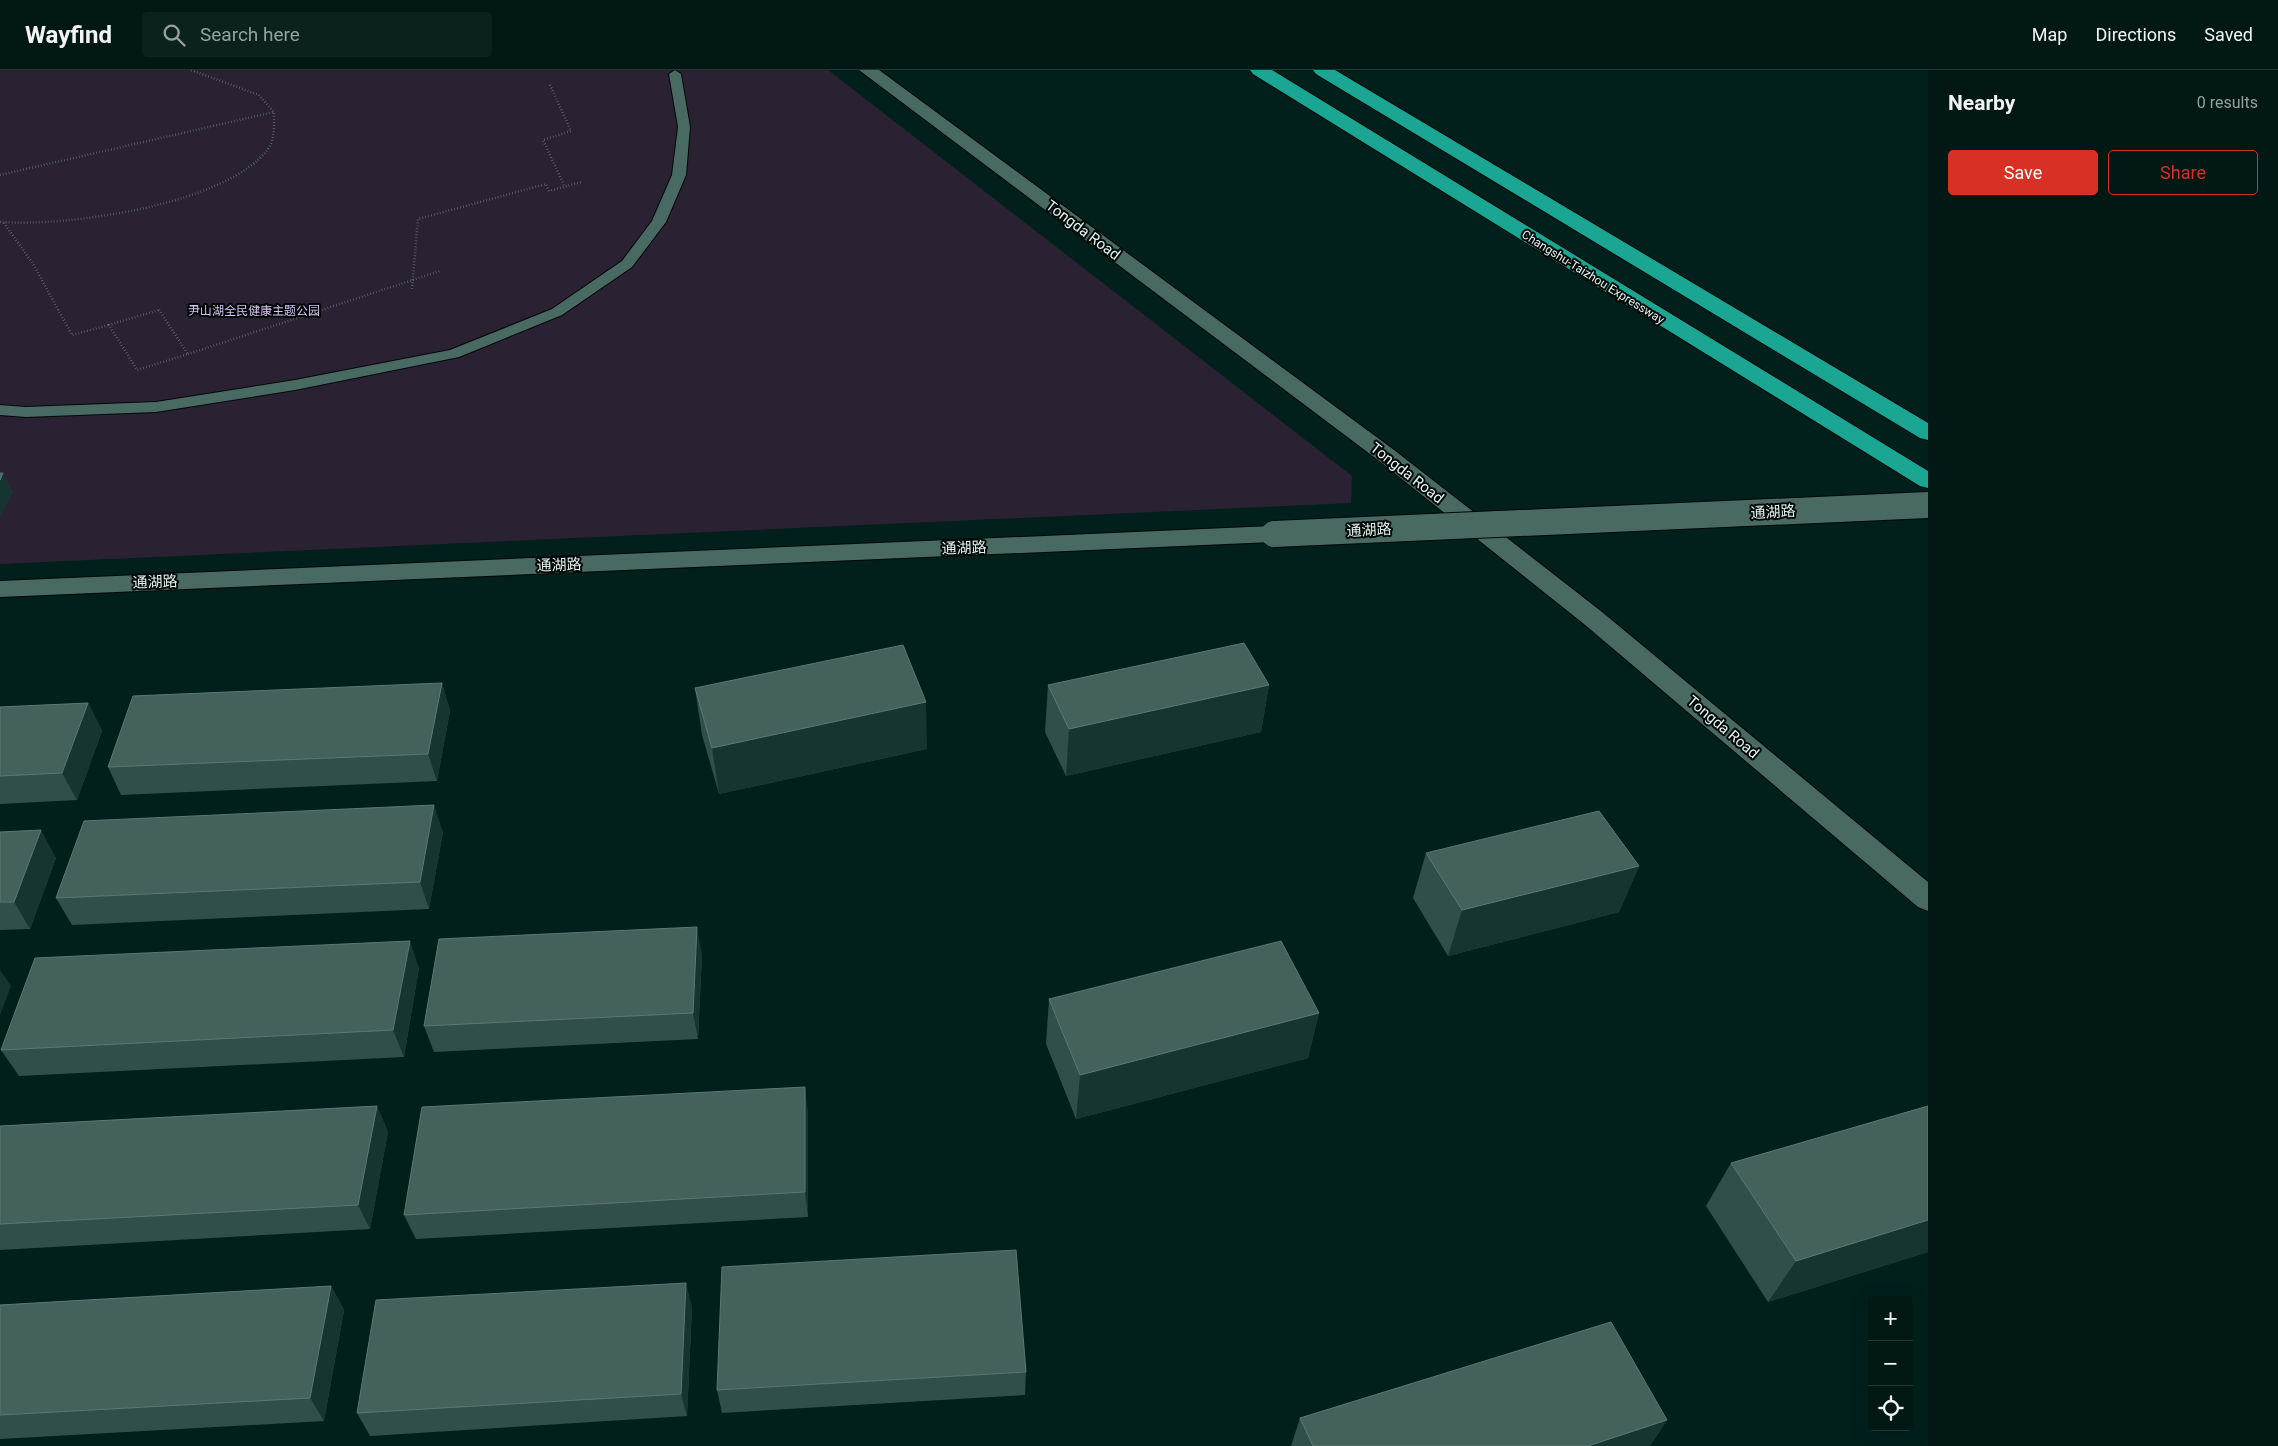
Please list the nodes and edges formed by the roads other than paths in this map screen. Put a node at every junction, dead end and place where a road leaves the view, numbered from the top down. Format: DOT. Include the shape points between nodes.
graph roads {
  1 [pos="868,70"];
  2 [pos="1259,70"];
  3 [pos="1322,70"];
  4 [pos="675,74"];
  5 [pos="0,410"];
  6 [pos="1928,433"];
  7 [pos="1928,481"];
  8 [pos="1928,505"];
  9 [pos="0,589"];
  10 [pos="1928,899"];
  1 -- 10 [label="street, Tongda Road" via="1386,455 1593,618"];
  2 -- 7 [label="highway, Changshu-Taizhou Expressway"];
  3 -- 6 [label="highway"];
  4 -- 5 [label="lane" via="684,127 679,176 659,222 627,264 557,312 454,354 295,385 156,407"];
  8 -- 9 [label="street, 通湖路, bridge"];
}
